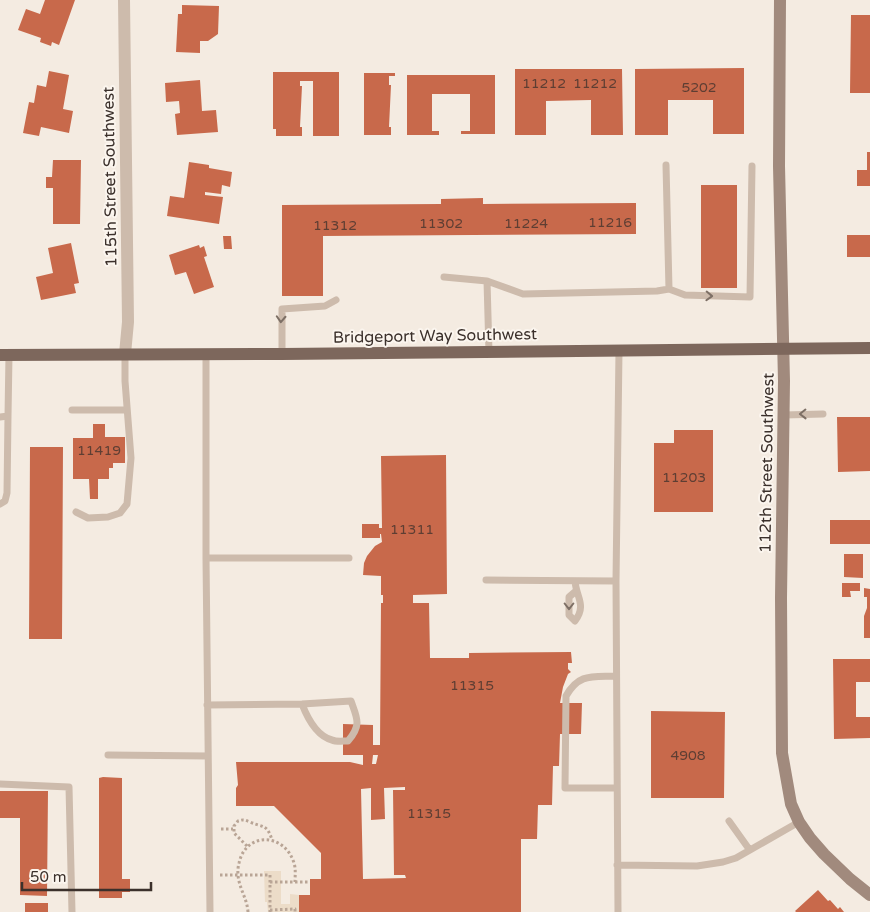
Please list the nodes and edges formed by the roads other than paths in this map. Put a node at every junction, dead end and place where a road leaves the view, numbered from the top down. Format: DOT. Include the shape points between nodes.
graph roads {
  1 [pos="124,0"];
  2 [pos="780,0"];
  3 [pos="666,166"];
  4 [pos="752,166"];
  5 [pos="444,278"];
  6 [pos="487,281"];
  7 [pos="669,289"];
  8 [pos="336,300"];
  9 [pos="870,348"];
  10 [pos="784,349"];
  11 [pos="619,351"];
  12 [pos="489,352"];
  13 [pos="125,354"];
  14 [pos="206,354"];
  15 [pos="282,354"];
  16 [pos="4,355"];
  17 [pos="72,410"];
  18 [pos="127,410"];
  19 [pos="823,414"];
  20 [pos="784,415"];
  21 [pos="4,416"];
  22 [pos="0,504"];
  23 [pos="76,512"];
  24 [pos="206,558"];
  25 [pos="348,558"];
  26 [pos="486,580"];
  27 [pos="575,581"];
  28 [pos="616,581"];
  29 [pos="576,591"];
  30 [pos="616,676"];
  31 [pos="302,704"];
  32 [pos="207,705"];
  33 [pos="108,755"];
  34 [pos="208,756"];
  35 [pos="0,784"];
  36 [pos="617,788"];
  37 [pos="730,820"];
  38 [pos="799,822"];
  39 [pos="750,849"];
  40 [pos="617,865"];
  41 [pos="870,895"];
  42 [pos="72,912"];
  43 [pos="210,912"];
  44 [pos="618,912"];
  1 -- 13 [label="street, 115th Street Southwest" via="128,322"];
  2 -- 10 [label="street, 112th Street Southwest"];
  3 -- 7 [label="lane"];
  7 -- 4 [label="lane, one-way" via="685,295 750,297"];
  5 -- 6 [label="lane"];
  6 -- 7 [label="lane" via="523,294"];
  6 -- 12 [label="lane"];
  8 -- 15 [label="lane, one-way" via="325,306 282,309"];
  9 -- 10 [label="main road, Bridgeport Way Southwest"];
  10 -- 11 [label="main road, Bridgeport Way Southwest"];
  10 -- 20 [label="street, 112th Street Southwest"];
  11 -- 12 [label="main road, Bridgeport Way Southwest"];
  11 -- 28 [label="lane"];
  12 -- 15 [label="main road, Bridgeport Way Southwest"];
  13 -- 14 [label="main road, Bridgeport Way Southwest"];
  13 -- 16 [label="main road, Bridgeport Way Southwest"];
  13 -- 18 [label="lane"];
  14 -- 15 [label="main road, Bridgeport Way Southwest"];
  14 -- 24 [label="lane"];
  16 -- 21 [label="lane"];
  17 -- 18 [label="lane"];
  18 -- 23 [label="lane" via="131,458 128,504 120,513 108,517 88,518"];
  19 -- 20 [label="lane, one-way"];
  20 -- 38 [label="street, 112th Street Southwest" via="782,753 791,804"];
  21 -- 22 [label="lane" via="7,493 5,501"];
  24 -- 25 [label="lane"];
  24 -- 32 [label="lane"];
  26 -- 27 [label="lane"];
  27 -- 28 [label="lane"];
  27 -- 29 [label="lane"];
  28 -- 30 [label="lane"];
  30 -- 36 [label="lane"];
  30 -- 36 [label="lane" via="579,680 566,696 565,788"];
  31 -- 31 [label="lane" via="307,717 321,735 332,741 348,741 356,732 358,719 350,700"];
  31 -- 32 [label="lane"];
  32 -- 34 [label="lane"];
  33 -- 34 [label="lane"];
  34 -- 43 [label="lane"];
  35 -- 42 [label="lane" via="69,787"];
  36 -- 40 [label="lane"];
  37 -- 39 [label="lane"];
  38 -- 39 [label="lane"];
  38 -- 41 [label="street, 112th Street Southwest" via="824,854"];
  39 -- 40 [label="lane" via="728,861 702,865"];
  40 -- 44 [label="lane"];
}
